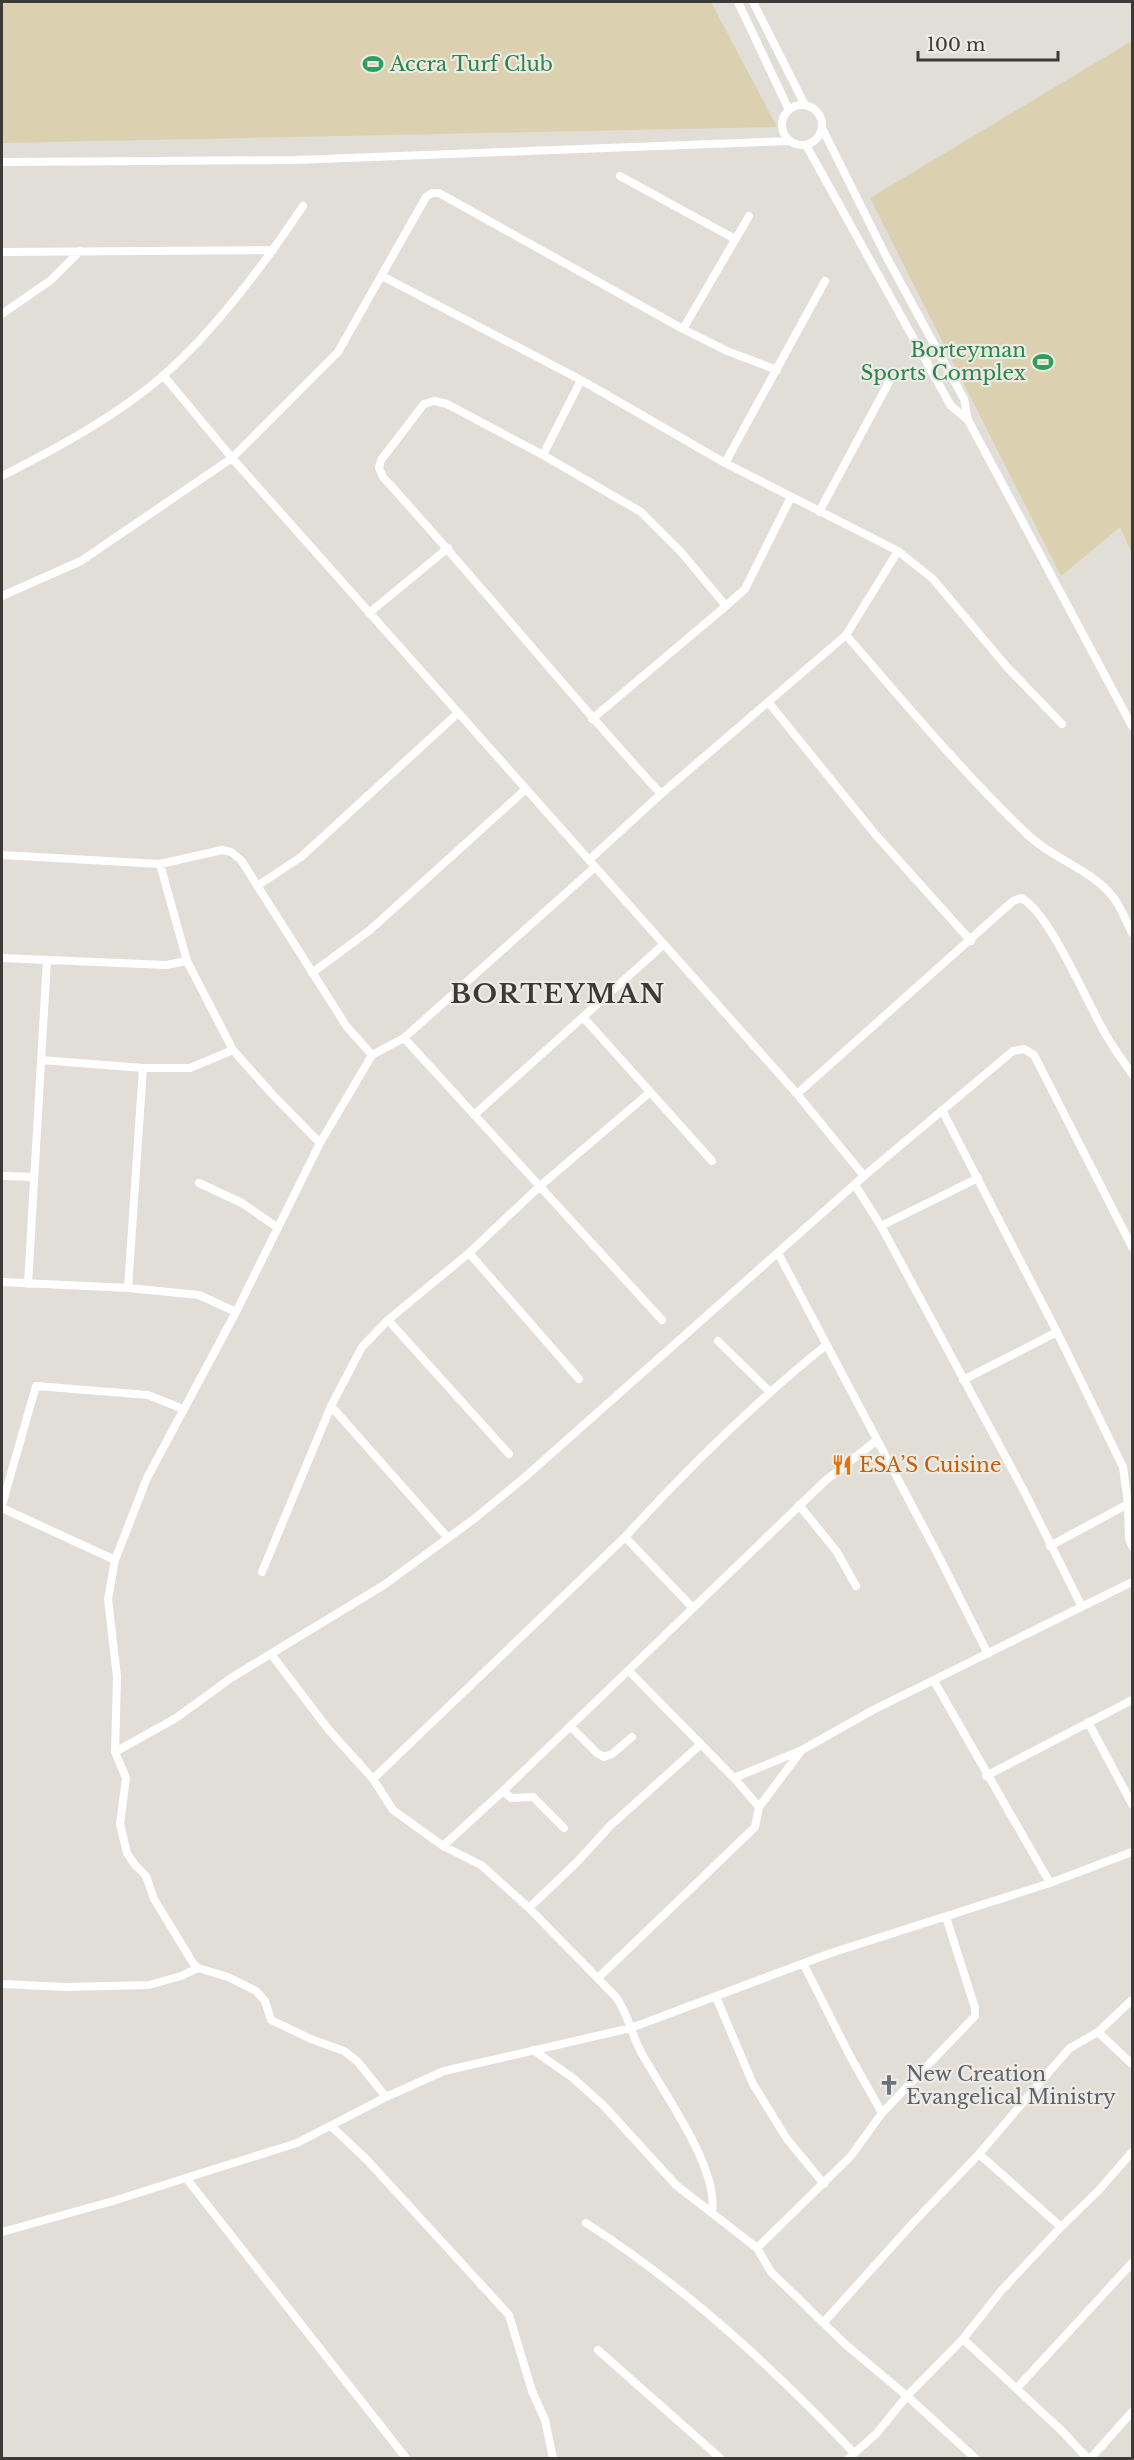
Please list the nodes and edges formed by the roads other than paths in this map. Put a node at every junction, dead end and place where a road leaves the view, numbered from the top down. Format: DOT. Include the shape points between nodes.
graph roads {
  1 [pos="738,2"];
  2 [pos="753,2"];
  3 [pos="805,105"];
  4 [pos="789,110"];
  5 [pos="822,128"];
  6 [pos="790,141"];
  7 [pos="806,145"];
  8 [pos="2,162"];
  9 [pos="620,176"];
  10 [pos="303,206"];
  11 [pos="749,216"];
  12 [pos="735,239"];
  13 [pos="273,250"];
  14 [pos="80,251"];
  15 [pos="2,252"];
  16 [pos="382,276"];
  17 [pos="825,281"];
  18 [pos="2,314"];
  19 [pos="683,329"];
  20 [pos="777,370"];
  21 [pos="164,375"];
  22 [pos="581,380"];
  23 [pos="889,382"];
  24 [pos="968,420"];
  25 [pos="543,455"];
  26 [pos="232,458"];
  27 [pos="725,463"];
  28 [pos="2,476"];
  29 [pos="791,497"];
  30 [pos="819,512"];
  31 [pos="448,548"];
  32 [pos="898,551"];
  33 [pos="2,596"];
  34 [pos="726,606"];
  35 [pos="369,613"];
  36 [pos="846,635"];
  37 [pos="769,703"];
  38 [pos="458,713"];
  39 [pos="592,719"];
  40 [pos="1062,724"];
  41 [pos="1132,726"];
  42 [pos="526,789"];
  43 [pos="661,794"];
  44 [pos="2,855"];
  45 [pos="590,860"];
  46 [pos="160,864"];
  47 [pos="596,867"];
  48 [pos="257,886"];
  49 [pos="1132,933"];
  50 [pos="971,941"];
  51 [pos="663,945"];
  52 [pos="2,958"];
  53 [pos="47,960"];
  54 [pos="187,961"];
  55 [pos="312,973"];
  56 [pos="583,1017"];
  57 [pos="404,1038"];
  58 [pos="233,1050"];
  59 [pos="372,1055"];
  60 [pos="41,1060"];
  61 [pos="143,1068"];
  62 [pos="1132,1074"];
  63 [pos="650,1093"];
  64 [pos="797,1094"];
  65 [pos="942,1110"];
  66 [pos="474,1115"];
  67 [pos="320,1143"];
  68 [pos="712,1161"];
  69 [pos="2,1176"];
  70 [pos="864,1176"];
  71 [pos="34,1177"];
  72 [pos="978,1178"];
  73 [pos="199,1183"];
  74 [pos="855,1185"];
  75 [pos="540,1186"];
  76 [pos="881,1226"];
  77 [pos="278,1228"];
  78 [pos="1132,1247"];
  79 [pos="469,1253"];
  80 [pos="778,1253"];
  81 [pos="2,1282"];
  82 [pos="28,1284"];
  83 [pos="128,1288"];
  84 [pos="236,1312"];
  85 [pos="388,1320"];
  86 [pos="662,1320"];
  87 [pos="1057,1332"];
  88 [pos="718,1341"];
  89 [pos="825,1346"];
  90 [pos="579,1379"];
  91 [pos="963,1380"];
  92 [pos="770,1392"];
  93 [pos="331,1406"];
  94 [pos="183,1409"];
  95 [pos="877,1440"];
  96 [pos="509,1454"];
  97 [pos="1128,1504"];
  98 [pos="800,1505"];
  99 [pos="2,1506"];
  100 [pos="625,1537"];
  101 [pos="448,1538"];
  102 [pos="1050,1546"];
  103 [pos="1132,1546"];
  104 [pos="116,1560"];
  105 [pos="262,1572"];
  106 [pos="1132,1582"];
  107 [pos="856,1586"];
  108 [pos="1082,1607"];
  109 [pos="693,1608"];
  110 [pos="271,1654"];
  111 [pos="988,1654"];
  112 [pos="628,1671"];
  113 [pos="934,1681"];
  114 [pos="1132,1700"];
  115 [pos="1088,1722"];
  116 [pos="571,1727"];
  117 [pos="632,1737"];
  118 [pos="701,1744"];
  119 [pos="802,1750"];
  120 [pos="115,1752"];
  121 [pos="986,1776"];
  122 [pos="734,1778"];
  123 [pos="373,1779"];
  124 [pos="503,1791"];
  125 [pos="1132,1804"];
  126 [pos="759,1807"];
  127 [pos="564,1828"];
  128 [pos="443,1846"];
  129 [pos="1132,1852"];
  130 [pos="1050,1883"];
  131 [pos="529,1908"];
  132 [pos="946,1917"];
  133 [pos="804,1965"];
  134 [pos="198,1968"];
  135 [pos="598,1977"];
  136 [pos="2,1984"];
  137 [pos="716,1997"];
  138 [pos="1132,2000"];
  139 [pos="632,2028"];
  140 [pos="1098,2032"];
  141 [pos="533,2050"];
  142 [pos="1132,2064"];
  143 [pos="386,2097"];
  144 [pos="882,2113"];
  145 [pos="330,2126"];
  146 [pos="1132,2152"];
  147 [pos="979,2154"];
  148 [pos="186,2178"];
  149 [pos="824,2184"];
  150 [pos="712,2212"];
  151 [pos="586,2223"];
  152 [pos="1061,2227"];
  153 [pos="2,2232"];
  154 [pos="757,2248"];
  155 [pos="1132,2263"];
  156 [pos="824,2322"];
  157 [pos="963,2339"];
  158 [pos="598,2350"];
  159 [pos="1017,2388"];
  160 [pos="907,2396"];
  161 [pos="1132,2412"];
  162 [pos="851,2456"];
  163 [pos="406,2458"];
  164 [pos="553,2458"];
  165 [pos="720,2458"];
  166 [pos="975,2458"];
  167 [pos="1089,2458"];
  1 -- 4 [label="street"];
  2 -- 3 [label="street"];
  3 -- 4 [label="street"];
  3 -- 5 [label="street" via="817,111"];
  4 -- 6 [label="street" via="782,126"];
  5 -- 7 [label="street" via="817,139"];
  5 -- 24 [label="street" via="964,399"];
  6 -- 7 [label="street"];
  6 -- 8 [label="street" via="295,159"];
  7 -- 24 [label="street" via="951,406"];
  9 -- 12 [label="street"];
  10 -- 13 [label="street"];
  11 -- 12 [label="street"];
  12 -- 19 [label="street"];
  13 -- 14 [label="street"];
  13 -- 21 [label="street" via="212,325"];
  14 -- 15 [label="street"];
  14 -- 18 [label="street" via="51,280"];
  16 -- 19 [label="street" via="426,197 440,193"];
  16 -- 22 [label="street"];
  16 -- 26 [label="street" via="338,352"];
  17 -- 20 [label="street"];
  19 -- 20 [label="street"];
  20 -- 27 [label="street"];
  21 -- 26 [label="street"];
  21 -- 28 [label="street" via="94,426"];
  22 -- 25 [label="street"];
  22 -- 27 [label="street"];
  23 -- 30 [label="street"];
  24 -- 41 [label="street"];
  25 -- 31 [label="street" via="447,404 424,404 379,468"];
  25 -- 34 [label="street" via="641,512"];
  26 -- 33 [label="street" via="81,561"];
  26 -- 35 [label="street"];
  27 -- 29 [label="street"];
  29 -- 30 [label="street"];
  29 -- 34 [label="street" via="745,589"];
  30 -- 32 [label="street"];
  31 -- 35 [label="street"];
  31 -- 39 [label="street"];
  32 -- 36 [label="street"];
  32 -- 40 [label="street" via="933,579 1007,667"];
  34 -- 39 [label="street"];
  35 -- 38 [label="street"];
  36 -- 37 [label="street"];
  36 -- 49 [label="street" via="1028,836 1094,879 1113,897"];
  37 -- 43 [label="street"];
  37 -- 50 [label="street" via="874,834"];
  38 -- 42 [label="street"];
  38 -- 48 [label="street" via="301,857"];
  39 -- 43 [label="street"];
  42 -- 45 [label="street"];
  42 -- 55 [label="street" via="370,930"];
  43 -- 45 [label="street"];
  44 -- 46 [label="street"];
  45 -- 47 [label="street"];
  46 -- 48 [label="street" via="222,850 231,852 241,860"];
  46 -- 54 [label="street"];
  47 -- 51 [label="street"];
  47 -- 57 [label="street"];
  48 -- 55 [label="street"];
  50 -- 62 [label="street" via="1013,901 1027,901 1049,929 1107,1037"];
  50 -- 64 [label="street"];
  51 -- 56 [label="street"];
  51 -- 64 [label="street"];
  52 -- 53 [label="street"];
  53 -- 54 [label="street" via="166,965"];
  53 -- 60 [label="street"];
  54 -- 58 [label="street"];
  55 -- 59 [label="street" via="347,1027"];
  56 -- 63 [label="street"];
  56 -- 66 [label="street"];
  57 -- 59 [label="street"];
  57 -- 66 [label="street"];
  58 -- 61 [label="street" via="189,1068"];
  58 -- 67 [label="street"];
  59 -- 67 [label="street"];
  60 -- 61 [label="street"];
  60 -- 71 [label="street"];
  61 -- 83 [label="street"];
  63 -- 68 [label="street"];
  63 -- 75 [label="street"];
  64 -- 70 [label="street"];
  65 -- 70 [label="street"];
  65 -- 72 [label="street"];
  65 -- 78 [label="street" via="1013,1051 1024,1049 1034,1055"];
  66 -- 75 [label="street"];
  67 -- 77 [label="street"];
  69 -- 71 [label="street"];
  70 -- 74 [label="street"];
  71 -- 82 [label="street"];
  72 -- 76 [label="street"];
  72 -- 87 [label="street"];
  73 -- 77 [label="street" via="242,1203"];
  74 -- 76 [label="street"];
  74 -- 80 [label="street"];
  75 -- 79 [label="street"];
  75 -- 86 [label="street"];
  76 -- 91 [label="street"];
  77 -- 84 [label="street"];
  79 -- 85 [label="street"];
  79 -- 90 [label="street"];
  80 -- 89 [label="street"];
  80 -- 101 [label="street" via="525,1477"];
  81 -- 82 [label="street"];
  82 -- 83 [label="street"];
  83 -- 84 [label="street" via="199,1294"];
  84 -- 94 [label="street"];
  85 -- 93 [label="street" via="362,1347"];
  85 -- 96 [label="street"];
  87 -- 91 [label="street"];
  87 -- 97 [label="street" via="1123,1467"];
  88 -- 92 [label="street"];
  89 -- 92 [label="street"];
  89 -- 95 [label="street"];
  91 -- 102 [label="street"];
  92 -- 100 [label="street"];
  93 -- 101 [label="street"];
  93 -- 105 [label="street"];
  94 -- 99 [label="street" via="148,1395 36,1386"];
  94 -- 104 [label="street" via="147,1478"];
  95 -- 98 [label="street"];
  95 -- 111 [label="street"];
  97 -- 102 [label="street"];
  97 -- 103 [label="street"];
  98 -- 107 [label="street" via="837,1552"];
  98 -- 109 [label="street"];
  99 -- 104 [label="street"];
  100 -- 109 [label="street"];
  100 -- 123 [label="street"];
  101 -- 110 [label="street" via="384,1585"];
  102 -- 108 [label="street"];
  104 -- 120 [label="street" via="108,1599 117,1677"];
  106 -- 108 [label="street"];
  108 -- 111 [label="street"];
  109 -- 112 [label="street"];
  110 -- 120 [label="street" via="176,1718"];
  110 -- 123 [label="street" via="328,1729"];
  111 -- 113 [label="street"];
  112 -- 116 [label="street"];
  112 -- 118 [label="street"];
  113 -- 119 [label="street"];
  113 -- 121 [label="street"];
  114 -- 115 [label="street"];
  115 -- 121 [label="street"];
  115 -- 125 [label="street"];
  116 -- 117 [label="street" via="604,1757"];
  116 -- 124 [label="street"];
  118 -- 122 [label="street"];
  118 -- 131 [label="street" via="610,1826"];
  119 -- 122 [label="street"];
  119 -- 126 [label="street"];
  120 -- 134 [label="street" via="126,1778 120,1824 127,1853 146,1876 154,1899"];
  121 -- 130 [label="street"];
  122 -- 126 [label="street"];
  123 -- 128 [label="street" via="393,1810"];
  124 -- 127 [label="street" via="510,1798 533,1797"];
  124 -- 128 [label="street"];
  126 -- 135 [label="street" via="755,1827"];
  128 -- 131 [label="street" via="481,1864"];
  129 -- 130 [label="street"];
  130 -- 132 [label="street"];
  131 -- 135 [label="street"];
  132 -- 133 [label="street"];
  132 -- 144 [label="street" via="975,2016"];
  133 -- 137 [label="street"];
  133 -- 144 [label="street"];
  134 -- 136 [label="street" via="149,1985 65,1988"];
  134 -- 143 [label="street" via="246,1984 265,2001 271,2020 344,2051"];
  135 -- 139 [label="street" via="627,2014"];
  137 -- 139 [label="street"];
  137 -- 149 [label="street" via="753,2085 787,2139"];
  138 -- 140 [label="street"];
  139 -- 141 [label="street"];
  139 -- 150 [label="street" via="639,2048 694,2144 714,2200"];
  140 -- 142 [label="street"];
  140 -- 147 [label="street" via="1070,2048 1054,2064"];
  141 -- 143 [label="street" via="444,2071"];
  141 -- 150 [label="street" via="604,2106 676,2185"];
  143 -- 145 [label="street"];
  144 -- 149 [label="street" via="851,2156"];
  145 -- 148 [label="street" via="297,2143"];
  145 -- 164 [label="street" via="367,2160 509,2315 545,2420"];
  146 -- 152 [label="street"];
  147 -- 152 [label="street"];
  147 -- 156 [label="street"];
  148 -- 153 [label="street"];
  148 -- 163 [label="street"];
  149 -- 154 [label="street"];
  150 -- 154 [label="street"];
  151 -- 162 [label="street" via="647,2265 761,2359"];
  152 -- 157 [label="street" via="1001,2291"];
  154 -- 156 [label="street" via="771,2272"];
  155 -- 159 [label="street"];
  156 -- 160 [label="street"];
  157 -- 159 [label="street"];
  157 -- 160 [label="street"];
  158 -- 165 [label="street"];
  159 -- 167 [label="street"];
  160 -- 162 [label="street" via="876,2434"];
  160 -- 166 [label="street"];
  161 -- 167 [label="street"];
}
